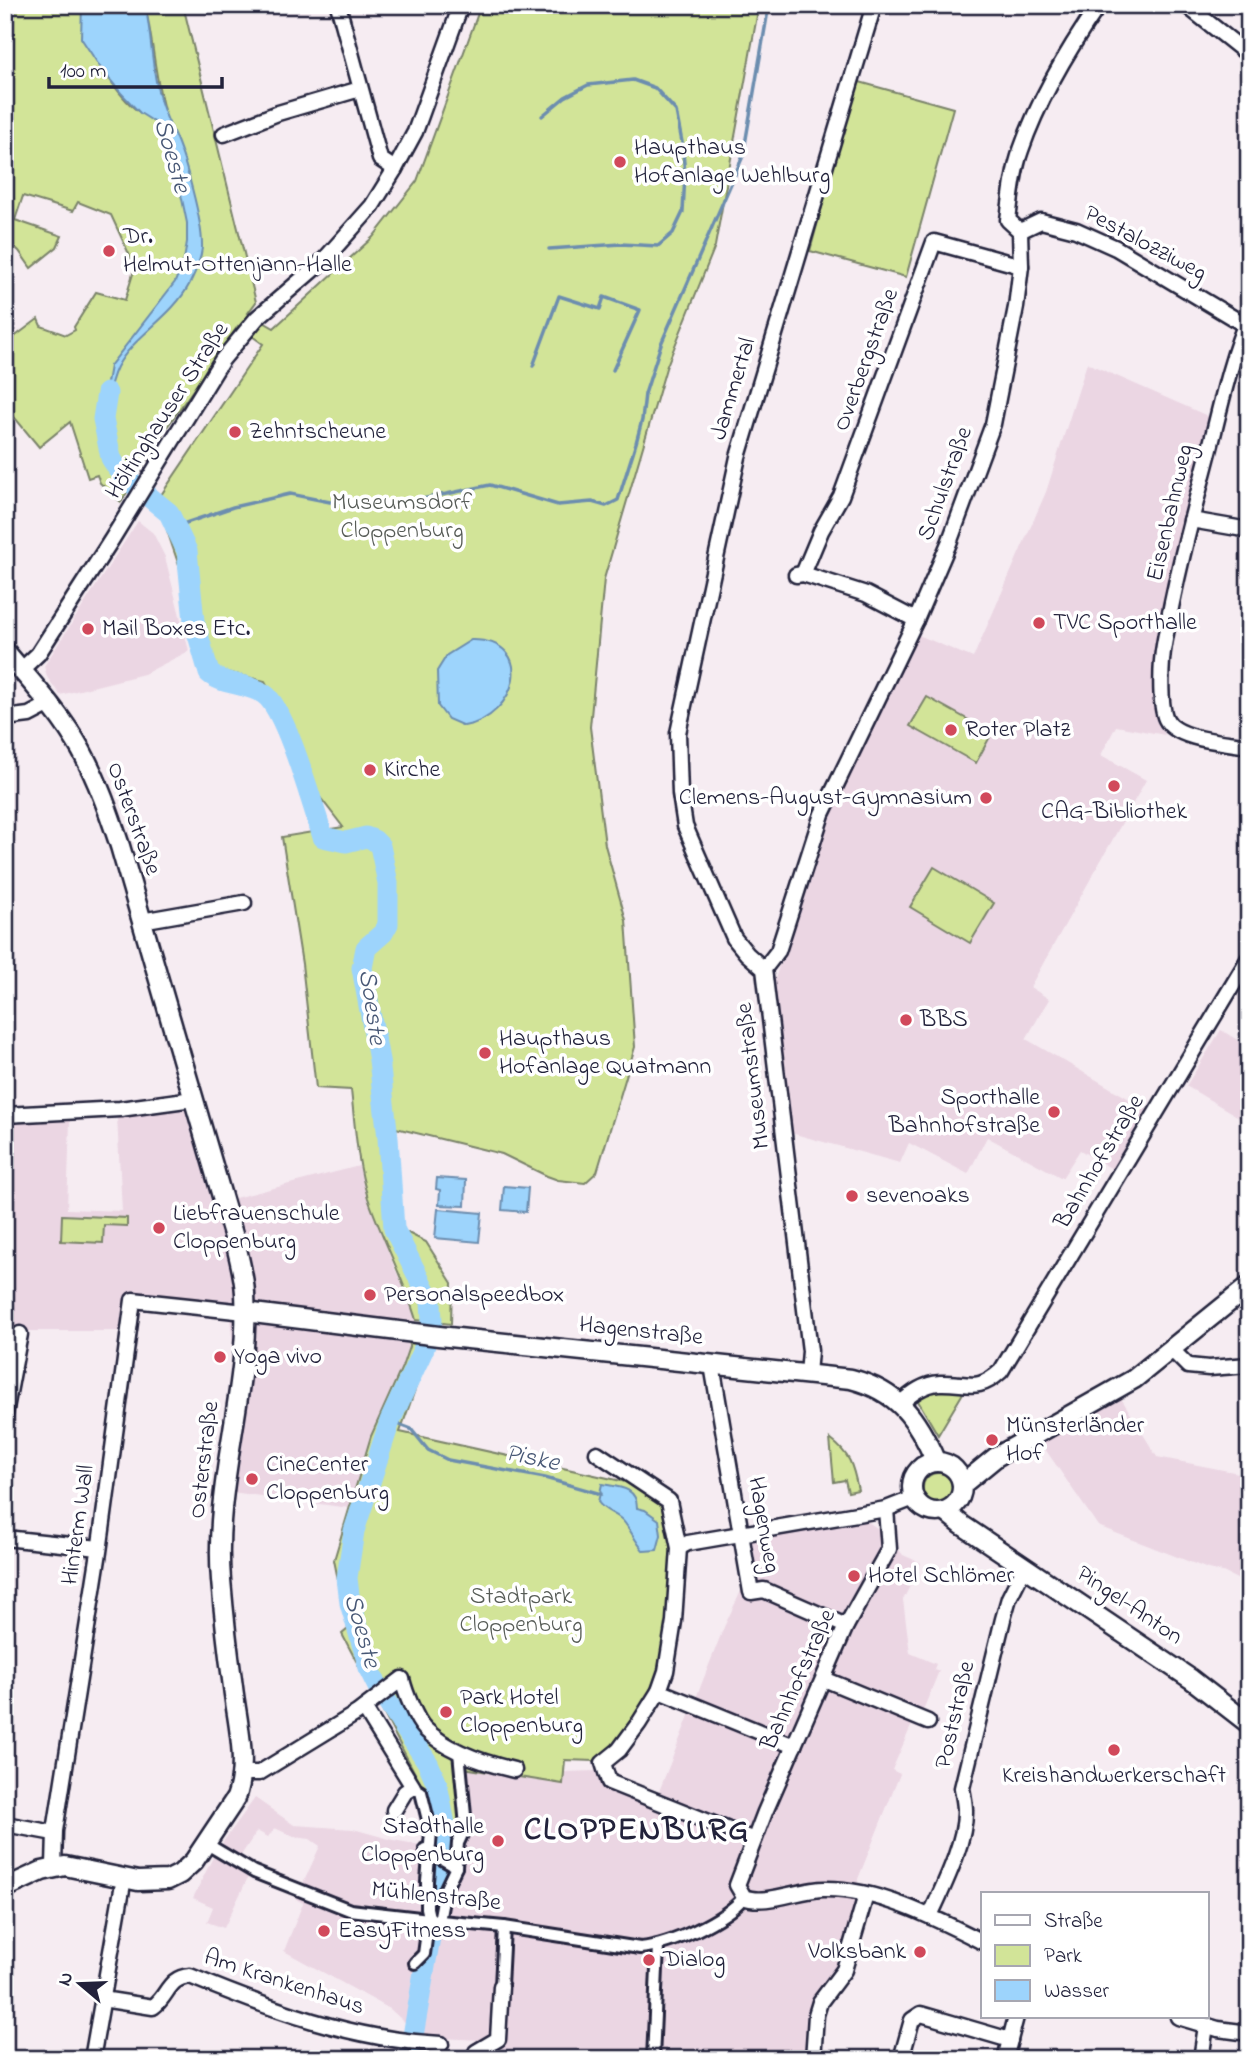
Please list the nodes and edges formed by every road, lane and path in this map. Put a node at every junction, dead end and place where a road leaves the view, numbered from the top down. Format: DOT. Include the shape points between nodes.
graph roads {
  1 [pos="338,5"];
  2 [pos="461,5"];
  3 [pos="874,5"];
  4 [pos="1098,5"];
  5 [pos="1186,5"];
  6 [pos="1249,55"];
  7 [pos="360,89"];
  8 [pos="224,134"];
  9 [pos="395,169"];
  10 [pos="1020,230"];
  11 [pos="1021,266"];
  12 [pos="1247,321"];
  13 [pos="1191,520"];
  14 [pos="1249,530"];
  15 [pos="916,620"];
  16 [pos="5,651"];
  17 [pos="22,670"];
  18 [pos="50,704"];
  19 [pos="5,718"];
  20 [pos="1249,746"];
  21 [pos="680,794"];
  22 [pos="244,904"];
  23 [pos="141,921"];
  24 [pos="1249,958"];
  25 [pos="764,969"];
  26 [pos="193,1099"];
  27 [pos="5,1115"];
  28 [pos="1249,1286"];
  29 [pos="245,1312"];
  30 [pos="20,1334"];
  31 [pos="1172,1350"];
  32 [pos="712,1365"];
  33 [pos="1249,1365"];
  34 [pos="808,1374"];
  35 [pos="906,1410"];
  36 [pos="5,1414"];
  37 [pos="597,1453"];
  38 [pos="929,1464"];
  39 [pos="959,1476"];
  40 [pos="914,1498"];
  41 [pos="886,1508"];
  42 [pos="951,1508"];
  43 [pos="741,1533"];
  44 [pos="5,1538"];
  45 [pos="99,1548"];
  46 [pos="679,1548"];
  47 [pos="1025,1566"];
  48 [pos="846,1626"];
  49 [pos="824,1679"];
  50 [pos="659,1691"];
  51 [pos="368,1706"];
  52 [pos="928,1722"];
  53 [pos="1249,1724"];
  54 [pos="794,1746"];
  55 [pos="459,1752"];
  56 [pos="514,1770"];
  57 [pos="241,1773"];
  58 [pos="413,1787"];
  59 [pos="394,1810"];
  60 [pos="5,1824"];
  61 [pos="54,1833"];
  62 [pos="754,1840"];
  63 [pos="207,1844"];
  64 [pos="431,1852"];
  65 [pos="454,1865"];
  66 [pos="54,1867"];
  67 [pos="124,1878"];
  68 [pos="5,1888"];
  69 [pos="866,1895"];
  70 [pos="744,1897"];
  71 [pos="930,1916"];
  72 [pos="434,1920"];
  73 [pos="504,1927"];
  74 [pos="981,1941"];
  75 [pos="658,1946"];
  76 [pos="415,1964"];
  77 [pos="501,1986"];
  78 [pos="102,1999"];
  79 [pos="1016,2018"];
  80 [pos="1181,2018"];
  81 [pos="1206,2026"];
  82 [pos="1249,2033"];
  83 [pos="1010,2040"];
  84 [pos="441,2044"];
  85 [pos="476,2052"];
  86 [pos="92,2059"];
  87 [pos="653,2059"];
  88 [pos="813,2059"];
  89 [pos="901,2059"];
  90 [pos="1005,2059"];
  91 [pos="1201,2059"];
  1 -- 7 [label="street"];
  2 -- 9 [label="street, Höltinghauser Straße" via="415,132"];
  3 -- 21 [label="street, Jammertal" via="738,457 678,733"];
  4 -- 10 [label="street, Schulstraße" via="1020,151 1008,220"];
  5 -- 6 [label="street"];
  7 -- 8 [label="street"];
  7 -- 9 [label="street" via="380,159"];
  9 -- 17 [label="street, Höltinghauser Straße" via="346,236 257,318 222,360 38,654"];
  10 -- 11 [label="street, Schulstraße"];
  10 -- 12 [label="street, Pestalozziweg" via="1041,221 1091,236"];
  11 -- 15 [label="street, Schulstraße" via="993,424"];
  11 -- 15 [label="street, Overbergstraße" via="934,242 841,496 800,574 866,594"];
  12 -- 13 [label="street, Eisenbahnweg"];
  13 -- 14 [label="street"];
  13 -- 20 [label="street, Eisenbahnweg" via="1163,647 1166,718 1174,730"];
  15 -- 25 [label="street, Schulstraße" via="822,814 778,951"];
  16 -- 17 [label="street, Osterstraße"];
  17 -- 18 [label="street, Osterstraße"];
  18 -- 19 [label="street" via="29,715"];
  18 -- 23 [label="street, Osterstraße" via="81,749 100,788"];
  21 -- 25 [label="street, Museumstraße" via="685,826 734,938"];
  22 -- 23 [label="street"];
  23 -- 26 [label="street, Osterstraße"];
  24 -- 35 [label="street, Bahnhofstraße" via="1002,1371 984,1384 926,1385"];
  25 -- 34 [label="street, Museumstraße" via="810,1351"];
  26 -- 27 [label="street" via="120,1109"];
  26 -- 29 [label="street, Osterstraße" via="235,1241"];
  28 -- 31 [label="street"];
  29 -- 32 [label="street, Hagenstraße"];
  29 -- 45 [label="street, Hinterm Wall" via="133,1300"];
  29 -- 57 [label="street, Osterstraße" via="220,1554"];
  30 -- 36 [label="street"];
  31 -- 33 [label="street" via="1188,1366"];
  31 -- 39 [label="street" via="1134,1379"];
  32 -- 34 [label="street, Hagenstraße"];
  32 -- 43 [label="street, Hagenweg"];
  34 -- 35 [label="street, Hagenstraße" via="864,1382 885,1391"];
  35 -- 38 [label="street, Hagenstraße" via="928,1444"];
  37 -- 46 [label="street" via="670,1501"];
  38 -- 39 [label="street" via="947,1464"];
  38 -- 40 [label="street" via="915,1476"];
  39 -- 42 [label="street" via="962,1493"];
  40 -- 41 [label="street"];
  40 -- 42 [label="street" via="929,1512"];
  41 -- 43 [label="street"];
  41 -- 48 [label="street, Bahnhofstraße" via="889,1549"];
  42 -- 47 [label="street, Pingel-Anton" via="978,1534"];
  43 -- 46 [label="street"];
  43 -- 48 [label="street, Hagenweg" via="751,1592 764,1590"];
  44 -- 45 [label="street"];
  45 -- 61 [label="street, Hinterm Wall"];
  46 -- 50 [label="street" via="670,1651"];
  47 -- 53 [label="street, Pingel-Anton"];
  47 -- 71 [label="street, Poststraße" via="1003,1619 962,1788 965,1823"];
  48 -- 49 [label="street, Bahnhofstraße"];
  49 -- 52 [label="street"];
  49 -- 54 [label="street, Bahnhofstraße"];
  50 -- 54 [label="street"];
  50 -- 62 [label="street" via="631,1735 603,1763 608,1782"];
  51 -- 55 [label="street" via="402,1679 424,1728"];
  51 -- 57 [label="street" via="259,1773"];
  51 -- 58 [label="street"];
  54 -- 62 [label="street, Bahnhofstraße"];
  55 -- 56 [label="street"];
  55 -- 65 [label="street" via="466,1826"];
  57 -- 63 [label="street, Osterstraße" via="236,1798"];
  58 -- 59 [label="street"];
  58 -- 64 [label="street" via="421,1792"];
  60 -- 61 [label="street"];
  61 -- 66 [label="street, Hinterm Wall"];
  62 -- 70 [label="street, Bahnhofstraße" via="737,1885"];
  63 -- 67 [label="street, Osterstraße" via="169,1880"];
  63 -- 72 [label="street, Mühlenstraße" via="254,1872 350,1910"];
  64 -- 65 [label="street"];
  64 -- 72 [label="street" via="427,1881"];
  65 -- 72 [label="street" via="443,1911"];
  66 -- 67 [label="street" via="78,1867"];
  66 -- 68 [label="street"];
  67 -- 78 [label="street"];
  69 -- 70 [label="street" via="824,1889 757,1901"];
  69 -- 71 [label="street"];
  69 -- 88 [label="street" via="844,1970 816,2015"];
  70 -- 75 [label="street, Mühlenstraße" via="718,1920"];
  71 -- 74 [label="street"];
  72 -- 73 [label="street, Mühlenstraße"];
  72 -- 76 [label="street" via="424,1954"];
  73 -- 75 [label="street, Mühlenstraße" via="640,1948"];
  73 -- 77 [label="street"];
  75 -- 87 [label="street"];
  77 -- 85 [label="street" via="498,2039"];
  78 -- 84 [label="street, Am Krankenhaus" via="153,2007 173,1981 190,1976 335,2028"];
  78 -- 86 [label="street"];
  79 -- 83 [label="street"];
  80 -- 81 [label="street"];
  81 -- 82 [label="street"];
  81 -- 91 [label="street"];
  83 -- 89 [label="street" via="921,2014 912,2020"];
  83 -- 90 [label="street"];
}
